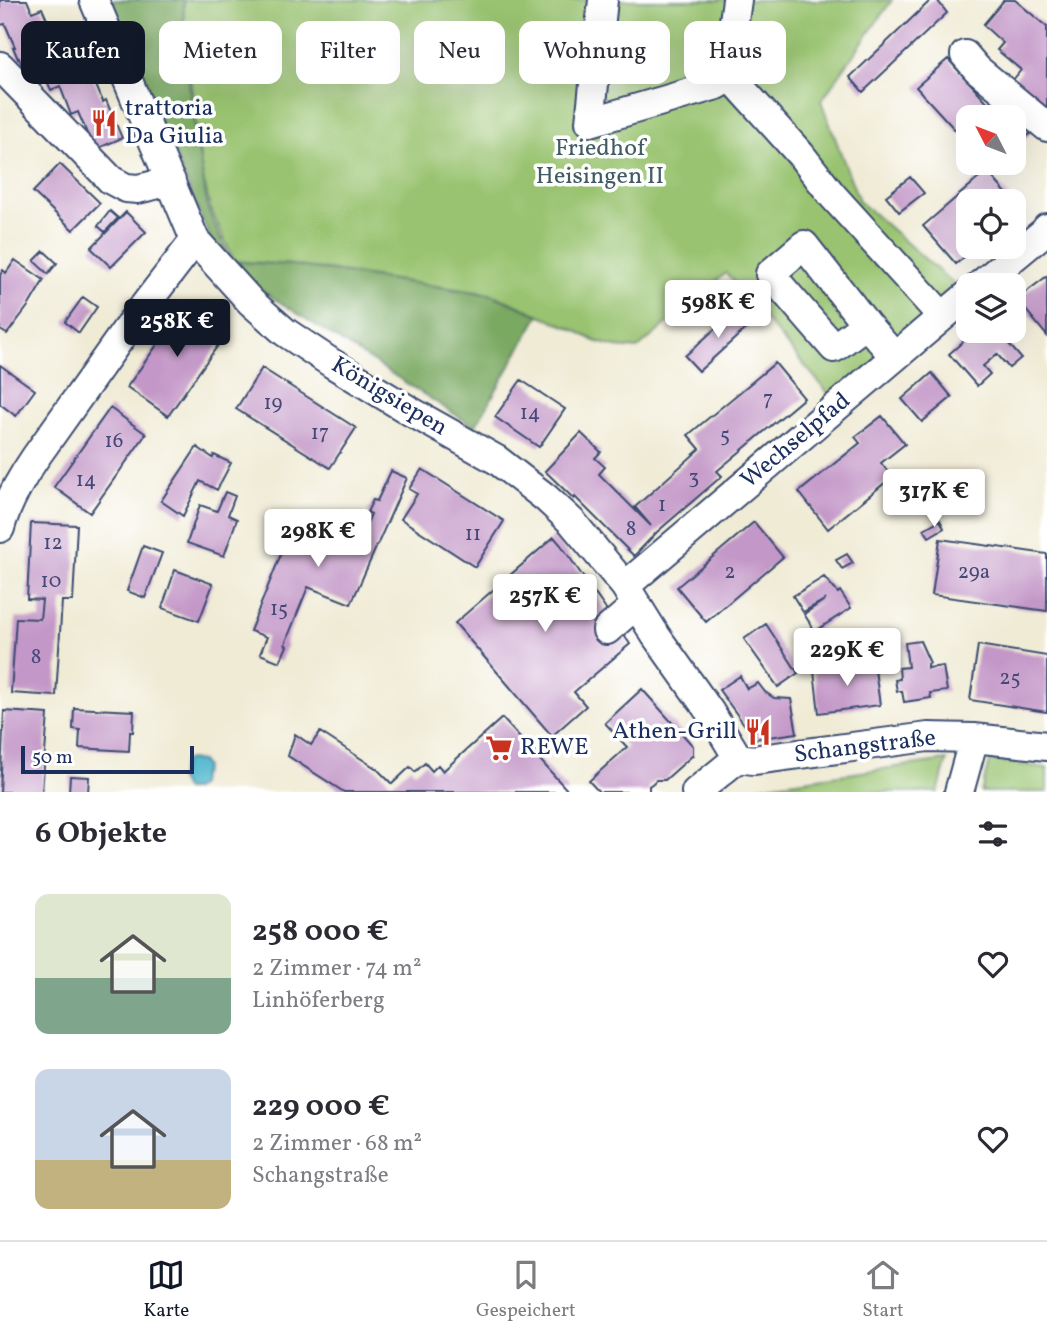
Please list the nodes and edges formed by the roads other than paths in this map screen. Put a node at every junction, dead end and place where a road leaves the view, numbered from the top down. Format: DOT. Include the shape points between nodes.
graph roads {
  1 [pos="94,0"];
  2 [pos="603,0"];
  3 [pos="737,0"];
  4 [pos="734,21"];
  5 [pos="965,55"];
  6 [pos="0,66"];
  7 [pos="719,84"];
  8 [pos="738,84"];
  9 [pos="1047,127"];
  10 [pos="171,181"];
  11 [pos="1046,232"];
  12 [pos="195,240"];
  13 [pos="995,273"];
  14 [pos="956,305"];
  15 [pos="942,316"];
  16 [pos="866,324"];
  17 [pos="895,357"];
  18 [pos="0,528"];
  19 [pos="631,596"];
  20 [pos="607,629"];
  21 [pos="974,738"];
  22 [pos="1047,746"];
  23 [pos="738,758"];
  24 [pos="696,792"];
  25 [pos="959,792"];
  1 -- 10 [label="street, Königsiepen"];
  2 -- 7 [label="street" via="590,122"];
  3 -- 4 [label="street"];
  5 -- 9 [label="street"];
  6 -- 10 [label="street" via="111,180 138,189"];
  8 -- 15 [label="street"];
  10 -- 12 [label="street, Königsiepen"];
  11 -- 13 [label="street"];
  12 -- 18 [label="street" via="28,469"];
  12 -- 19 [label="street, Königsiepen" via="285,332 497,460 546,498 577,528"];
  14 -- 15 [label="street, Wechselpfad"];
  15 -- 17 [label="street, Wechselpfad"];
  16 -- 17 [label="street"];
  17 -- 19 [label="street, Wechselpfad"];
  19 -- 20 [label="street, Wechselpfad"];
  19 -- 23 [label="street, Königsiepen"];
  21 -- 22 [label="street, Schangstraße"];
  21 -- 23 [label="street, Schangstraße" via="928,737 753,760"];
  21 -- 25 [label="street"];
  23 -- 24 [label="street"];
}
